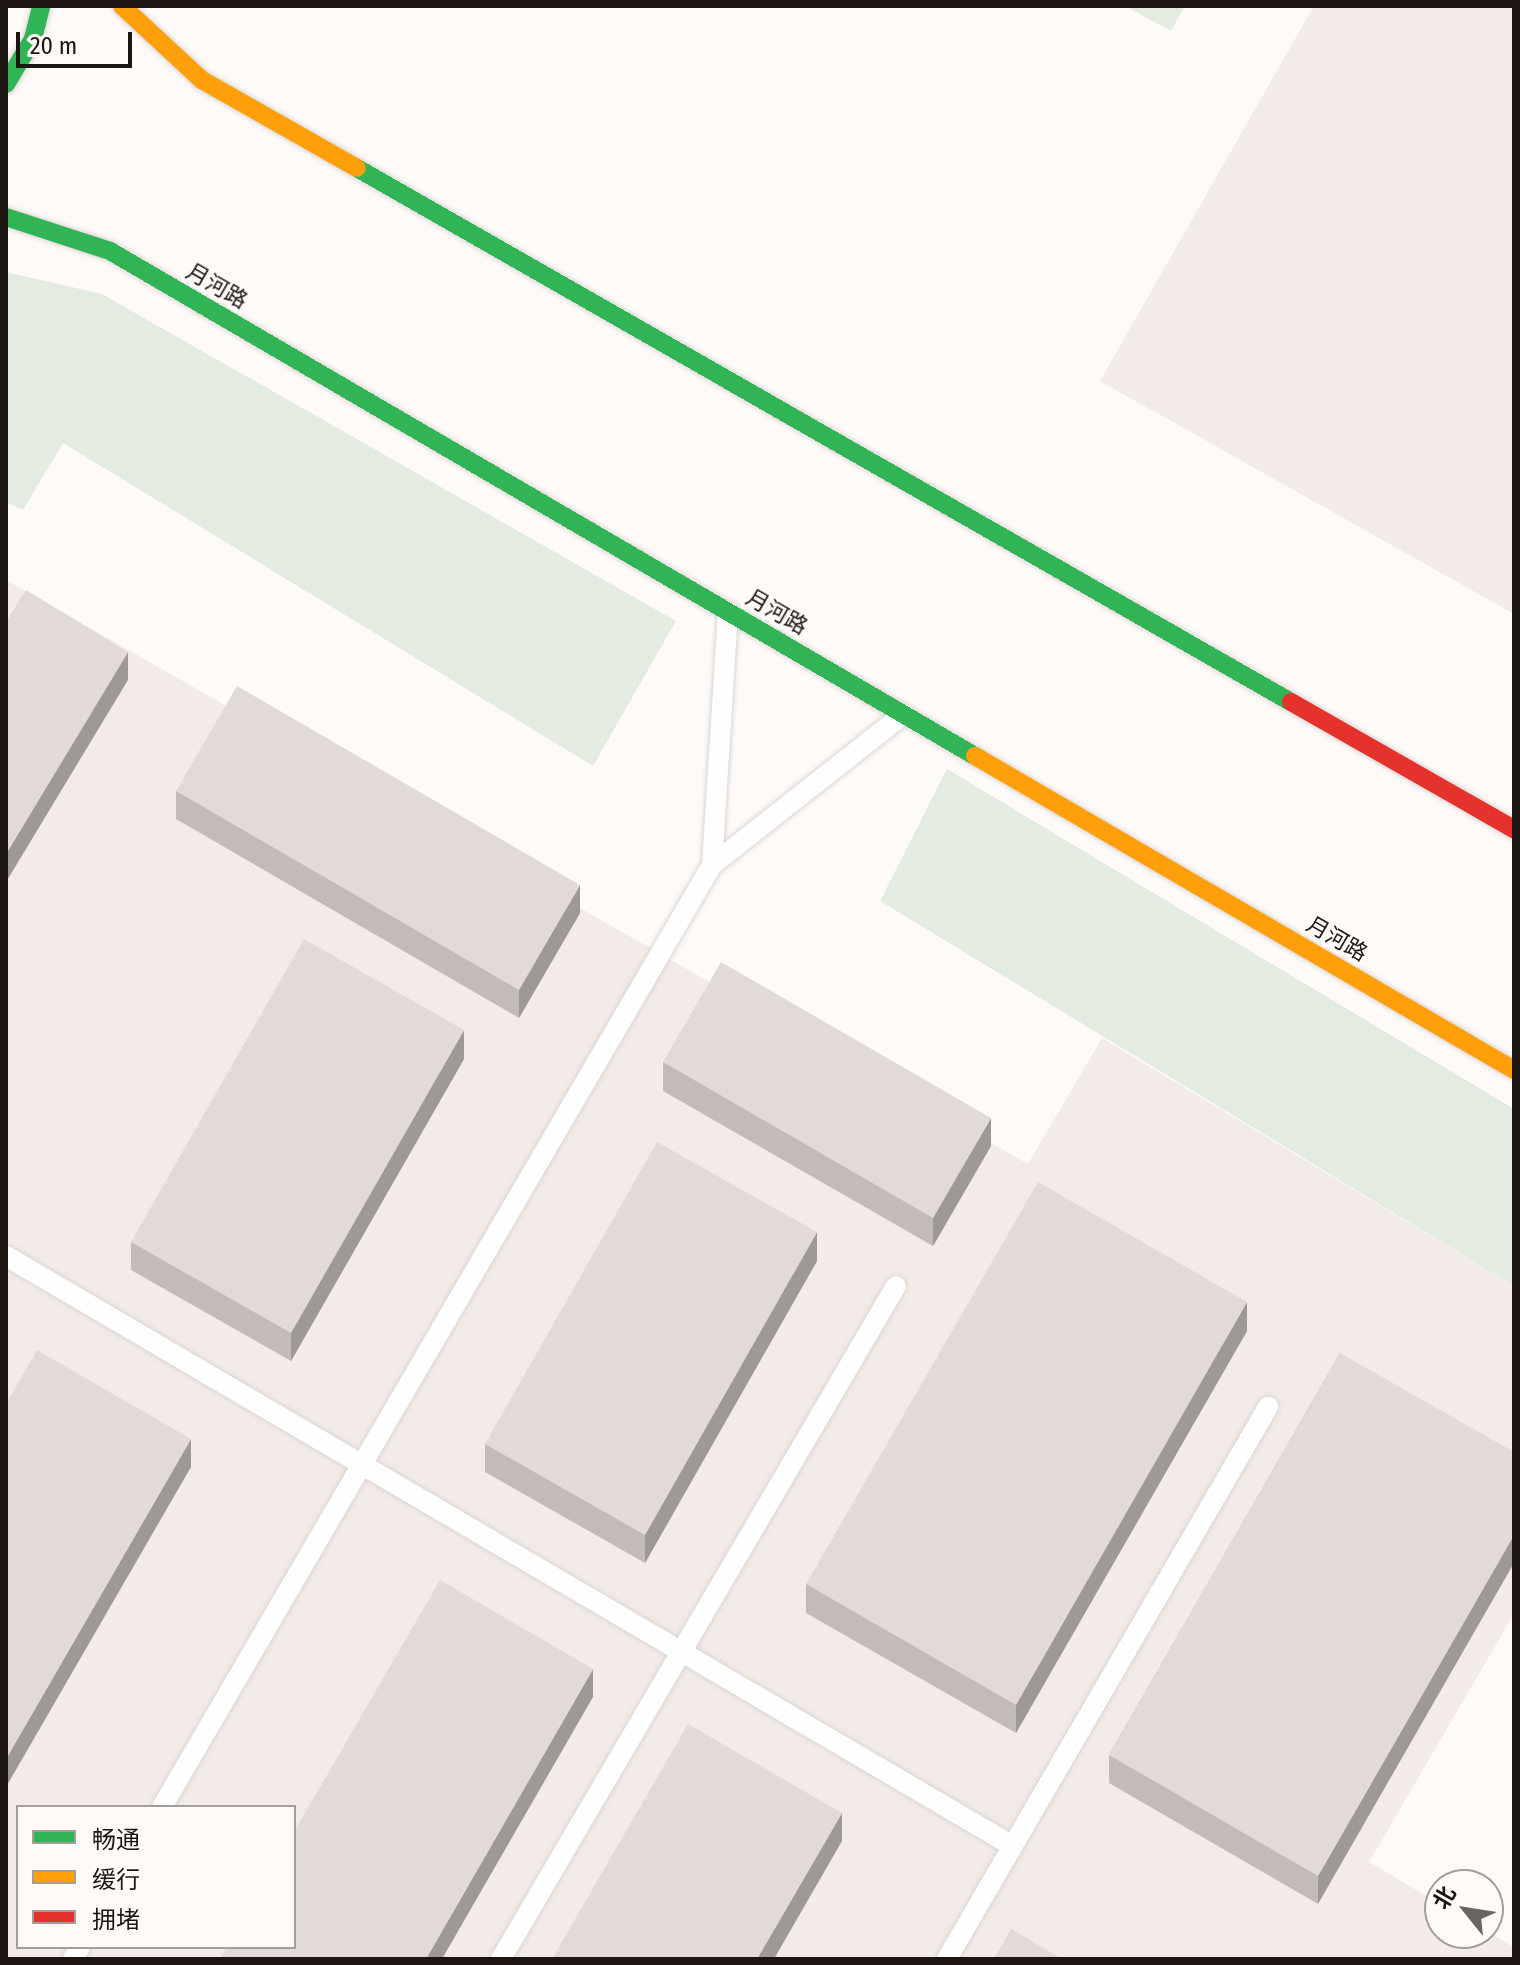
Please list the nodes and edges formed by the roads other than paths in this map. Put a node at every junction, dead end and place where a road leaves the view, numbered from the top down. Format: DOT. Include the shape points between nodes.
graph roads {
  1 [pos="41,6"];
  2 [pos="122,6"];
  3 [pos="6,84"];
  4 [pos="6,217"];
  5 [pos="728,611"];
  6 [pos="904,714"];
  7 [pos="1514,829"];
  8 [pos="712,865"];
  9 [pos="1514,1070"];
  10 [pos="6,1256"];
  11 [pos="896,1286"];
  12 [pos="1268,1407"];
  13 [pos="362,1464"];
  14 [pos="681,1652"];
  15 [pos="163,1805"];
  16 [pos="1013,1846"];
  17 [pos="501,1959"];
  18 [pos="947,1959"];
  1 -- 3 [label="main road" via="33,39"];
  2 -- 7 [label="main road" via="202,80"];
  4 -- 5 [label="main road, 月河路" via="110,251"];
  5 -- 6 [label="main road, 月河路"];
  5 -- 8 [label="lane"];
  6 -- 8 [label="lane"];
  6 -- 9 [label="main road, 月河路"];
  8 -- 13 [label="lane"];
  10 -- 13 [label="lane"];
  11 -- 14 [label="lane"];
  12 -- 16 [label="lane"];
  13 -- 14 [label="lane"];
  13 -- 15 [label="lane"];
  14 -- 16 [label="lane"];
  14 -- 17 [label="lane"];
  16 -- 18 [label="lane"];
}
